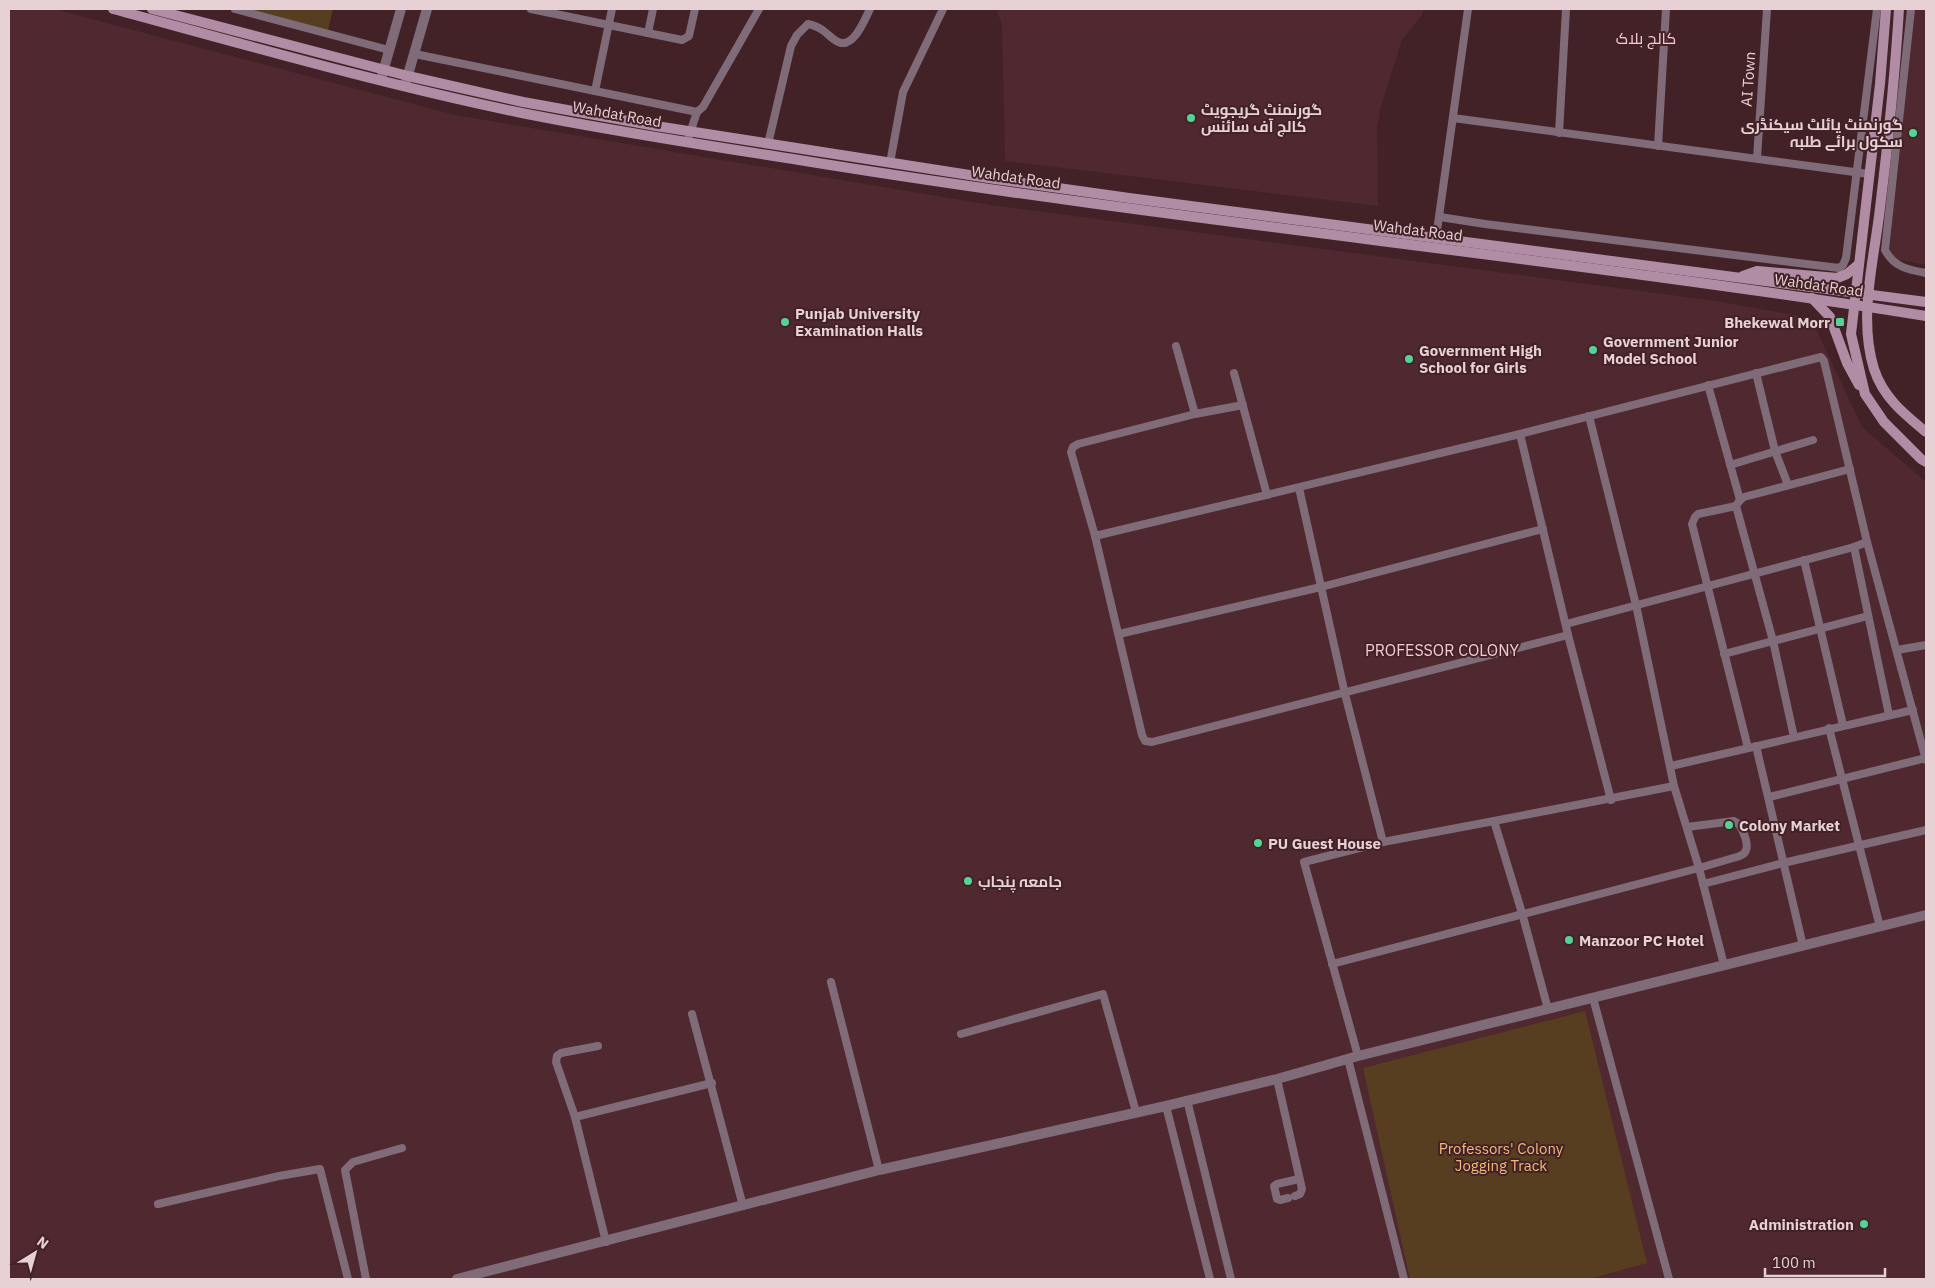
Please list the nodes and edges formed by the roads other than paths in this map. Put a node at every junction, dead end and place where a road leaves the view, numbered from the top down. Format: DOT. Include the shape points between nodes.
graph roads {
  1 [pos="113,9"];
  2 [pos="152,9"];
  3 [pos="234,9"];
  4 [pos="401,9"];
  5 [pos="427,9"];
  6 [pos="531,9"];
  7 [pos="612,9"];
  8 [pos="653,9"];
  9 [pos="695,9"];
  10 [pos="759,9"];
  11 [pos="870,9"];
  12 [pos="942,9"];
  13 [pos="1468,9"];
  14 [pos="1566,9"];
  15 [pos="1666,9"];
  16 [pos="1767,9"];
  17 [pos="1877,9"];
  18 [pos="1886,9"];
  19 [pos="1899,9"];
  20 [pos="1911,9"];
  21 [pos="567,12"];
  22 [pos="608,25"];
  23 [pos="648,33"];
  24 [pos="389,50"];
  25 [pos="415,54"];
  26 [pos="382,75"];
  27 [pos="407,81"];
  28 [pos="1880,84"];
  29 [pos="1894,86"];
  30 [pos="594,91"];
  31 [pos="697,112"];
  32 [pos="1453,118"];
  33 [pos="690,131"];
  34 [pos="1559,133"];
  35 [pos="688,142"];
  36 [pos="768,144"];
  37 [pos="1658,146"];
  38 [pos="1757,158"];
  39 [pos="890,163"];
  40 [pos="1857,173"];
  41 [pos="1869,174"];
  42 [pos="1884,214"];
  43 [pos="1440,217"];
  44 [pos="1436,238"];
  45 [pos="1561,260"];
  46 [pos="1859,264"];
  47 [pos="1926,273"];
  48 [pos="1737,277"];
  49 [pos="1855,291"];
  50 [pos="1869,293"];
  51 [pos="1812,298"];
  52 [pos="1926,302"];
  53 [pos="1854,305"];
  54 [pos="1868,306"];
  55 [pos="1926,316"];
  56 [pos="1176,346"];
  57 [pos="1234,373"];
  58 [pos="1756,373"];
  59 [pos="1708,385"];
  60 [pos="1865,394"];
  61 [pos="1243,405"];
  62 [pos="1195,414"];
  63 [pos="1589,416"];
  64 [pos="1926,432"];
  65 [pos="1520,434"];
  66 [pos="1813,440"];
  67 [pos="1775,451"];
  68 [pos="1926,462"];
  69 [pos="1730,465"];
  70 [pos="1850,469"];
  71 [pos="1788,485"];
  72 [pos="1298,488"];
  73 [pos="1267,495"];
  74 [pos="1738,503"];
  75 [pos="1543,530"];
  76 [pos="1096,536"];
  77 [pos="1867,542"];
  78 [pos="1854,547"];
  79 [pos="1804,560"];
  80 [pos="1756,573"];
  81 [pos="1708,586"];
  82 [pos="1321,587"];
  83 [pos="1636,605"];
  84 [pos="1868,616"];
  85 [pos="1566,624"];
  86 [pos="1820,628"];
  87 [pos="1119,634"];
  88 [pos="1568,635"];
  89 [pos="1773,641"];
  90 [pos="1926,645"];
  91 [pos="1897,650"];
  92 [pos="1724,654"];
  93 [pos="1345,694"];
  94 [pos="1913,710"];
  95 [pos="1889,714"];
  96 [pos="1844,725"];
  97 [pos="1829,728"];
  98 [pos="1794,737"];
  99 [pos="1752,747"];
  100 [pos="1926,759"];
  101 [pos="1671,766"];
  102 [pos="1842,778"];
  103 [pos="1674,786"];
  104 [pos="1768,797"];
  105 [pos="1611,800"];
  106 [pos="1494,821"];
  107 [pos="1687,827"];
  108 [pos="1926,830"];
  109 [pos="1383,842"];
  110 [pos="1859,845"];
  111 [pos="1783,863"];
  112 [pos="1699,868"];
  113 [pos="1703,884"];
  114 [pos="1522,913"];
  115 [pos="1926,915"];
  116 [pos="1880,927"];
  117 [pos="1803,946"];
  118 [pos="1332,964"];
  119 [pos="1724,965"];
  120 [pos="831,982"];
  121 [pos="1593,998"];
  122 [pos="1548,1009"];
  123 [pos="692,1014"];
  124 [pos="961,1034"];
  125 [pos="598,1046"];
  126 [pos="1353,1058"];
  127 [pos="1277,1079"];
  128 [pos="712,1083"];
  129 [pos="1187,1100"];
  130 [pos="1166,1106"];
  131 [pos="1136,1112"];
  132 [pos="575,1117"];
  133 [pos="402,1148"];
  134 [pos="879,1170"];
  135 [pos="1299,1179"];
  136 [pos="158,1204"];
  137 [pos="743,1206"];
  138 [pos="606,1242"];
  139 [pos="492,1275"];
  140 [pos="348,1279"];
  141 [pos="366,1279"];
  142 [pos="457,1279"];
  143 [pos="1210,1279"];
  144 [pos="1231,1279"];
  145 [pos="1404,1279"];
  146 [pos="1669,1279"];
  1 -- 26 [label="main road, Wahdat Road"];
  2 -- 26 [label="main road, Wahdat Road"];
  3 -- 24 [label="street"];
  4 -- 24 [label="street"];
  5 -- 25 [label="street"];
  6 -- 21 [label="street"];
  7 -- 22 [label="street"];
  8 -- 23 [label="street"];
  9 -- 23 [label="street" via="688,36 682,40"];
  10 -- 31 [label="street" via="703,107"];
  11 -- 36 [label="street" via="856,35 848,42 837,41 812,24 797,35 786,64"];
  12 -- 39 [label="street" via="903,92"];
  13 -- 32 [label="street"];
  14 -- 34 [label="street"];
  15 -- 37 [label="street"];
  16 -- 38 [label="street, AI Town"];
  17 -- 40 [label="street"];
  18 -- 28 [label="main road"];
  19 -- 29 [label="main road"];
  20 -- 42 [label="street"];
  21 -- 22 [label="street"];
  22 -- 23 [label="street"];
  22 -- 30 [label="street"];
  24 -- 26 [label="street"];
  25 -- 27 [label="street"];
  25 -- 30 [label="street"];
  26 -- 27 [label="main road, Wahdat Road"];
  27 -- 33 [label="main road, Wahdat Road"];
  27 -- 35 [label="main road, Wahdat Road" via="516,112"];
  28 -- 29 [label="main road"];
  28 -- 41 [label="main road"];
  29 -- 42 [label="main road"];
  30 -- 31 [label="street"];
  31 -- 33 [label="street"];
  32 -- 34 [label="street"];
  32 -- 43 [label="street"];
  33 -- 35 [label="street"];
  33 -- 36 [label="main road, Wahdat Road"];
  34 -- 37 [label="street"];
  35 -- 45 [label="main road, Wahdat Road" via="894,175"];
  36 -- 39 [label="main road, Wahdat Road"];
  37 -- 38 [label="street"];
  38 -- 40 [label="street"];
  39 -- 44 [label="main road, Wahdat Road" via="1119,197"];
  40 -- 41 [label="street"];
  40 -- 43 [label="street" via="1846,258 1839,268"];
  41 -- 46 [label="main road"];
  42 -- 47 [label="street" via="1885,250 1889,258 1901,267"];
  42 -- 50 [label="main road"];
  43 -- 44 [label="street"];
  44 -- 45 [label="main road, Wahdat Road"];
  45 -- 48 [label="main road, Wahdat Road"];
  45 -- 51 [label="main road, Wahdat Road"];
  46 -- 48 [label="main road" via="1837,278 1757,271"];
  46 -- 49 [label="main road"];
  48 -- 49 [label="main road, Wahdat Road"];
  49 -- 50 [label="main road, Wahdat Road"];
  49 -- 53 [label="main road"];
  50 -- 52 [label="main road, Wahdat Road"];
  50 -- 54 [label="main road"];
  51 -- 53 [label="main road, Wahdat Road"];
  51 -- 60 [label="main road" via="1830,317 1847,363"];
  53 -- 54 [label="main road, Wahdat Road"];
  53 -- 60 [label="main road" via="1851,334"];
  54 -- 55 [label="main road, Wahdat Road"];
  54 -- 64 [label="main road" via="1867,339 1874,371 1895,407"];
  56 -- 62 [label="street"];
  57 -- 61 [label="street"];
  58 -- 59 [label="street"];
  58 -- 67 [label="street"];
  58 -- 70 [label="street" via="1821,357"];
  59 -- 63 [label="street"];
  59 -- 69 [label="street"];
  60 -- 68 [label="main road" via="1884,422"];
  61 -- 62 [label="street"];
  61 -- 73 [label="street"];
  62 -- 76 [label="street" via="1072,447"];
  63 -- 65 [label="street"];
  63 -- 83 [label="street"];
  65 -- 72 [label="street"];
  65 -- 75 [label="street"];
  66 -- 67 [label="street"];
  67 -- 69 [label="street"];
  67 -- 71 [label="street"];
  69 -- 74 [label="street"];
  70 -- 71 [label="street"];
  70 -- 77 [label="street"];
  71 -- 74 [label="street" via="1744,497"];
  72 -- 73 [label="street"];
  72 -- 82 [label="street"];
  73 -- 76 [label="street"];
  74 -- 80 [label="street"];
  74 -- 81 [label="street" via="1698,514 1693,520"];
  75 -- 82 [label="street"];
  75 -- 85 [label="street"];
  76 -- 87 [label="street"];
  77 -- 78 [label="street"];
  77 -- 91 [label="street"];
  78 -- 79 [label="street"];
  78 -- 84 [label="street"];
  79 -- 80 [label="street"];
  79 -- 86 [label="street"];
  80 -- 81 [label="street"];
  80 -- 89 [label="street"];
  81 -- 83 [label="street"];
  81 -- 92 [label="street"];
  82 -- 87 [label="street"];
  82 -- 93 [label="street"];
  83 -- 85 [label="street"];
  83 -- 101 [label="street"];
  84 -- 86 [label="street"];
  84 -- 95 [label="street"];
  85 -- 88 [label="street"];
  86 -- 89 [label="street"];
  86 -- 96 [label="street"];
  87 -- 93 [label="street" via="1145,741 1152,742"];
  88 -- 93 [label="street"];
  88 -- 105 [label="street"];
  89 -- 92 [label="street"];
  89 -- 98 [label="street"];
  90 -- 91 [label="street"];
  91 -- 94 [label="street"];
  92 -- 99 [label="street"];
  93 -- 109 [label="street"];
  94 -- 95 [label="street"];
  94 -- 100 [label="street"];
  95 -- 96 [label="street"];
  96 -- 97 [label="street"];
  97 -- 98 [label="street"];
  97 -- 102 [label="street"];
  98 -- 99 [label="street"];
  99 -- 101 [label="street"];
  99 -- 104 [label="street"];
  100 -- 102 [label="street"];
  101 -- 103 [label="street"];
  102 -- 104 [label="street"];
  102 -- 110 [label="street"];
  103 -- 105 [label="street"];
  103 -- 107 [label="street"];
  104 -- 111 [label="street"];
  105 -- 106 [label="street"];
  106 -- 109 [label="street"];
  106 -- 114 [label="street"];
  107 -- 112 [label="street"];
  107 -- 112 [label="street" via="1734,821 1742,827 1747,848 1745,853"];
  108 -- 110 [label="street"];
  109 -- 118 [label="street" via="1304,862"];
  110 -- 111 [label="street"];
  110 -- 116 [label="street"];
  111 -- 113 [label="street"];
  111 -- 117 [label="street"];
  112 -- 113 [label="street"];
  112 -- 114 [label="street"];
  113 -- 119 [label="street"];
  114 -- 118 [label="street"];
  114 -- 122 [label="street"];
  115 -- 116 [label="street"];
  116 -- 117 [label="street"];
  117 -- 119 [label="street"];
  118 -- 126 [label="street"];
  119 -- 121 [label="street"];
  120 -- 134 [label="street"];
  121 -- 122 [label="street"];
  121 -- 146 [label="street"];
  122 -- 126 [label="street"];
  123 -- 128 [label="street"];
  124 -- 131 [label="street" via="1103,994"];
  125 -- 132 [label="street" via="557,1056 556,1062"];
  126 -- 127 [label="street"];
  126 -- 145 [label="street"];
  127 -- 129 [label="street"];
  127 -- 135 [label="street"];
  128 -- 132 [label="street"];
  128 -- 137 [label="street"];
  129 -- 130 [label="street"];
  129 -- 144 [label="street"];
  130 -- 131 [label="street"];
  130 -- 143 [label="street"];
  131 -- 134 [label="street"];
  132 -- 138 [label="street"];
  133 -- 141 [label="street" via="352,1162 345,1170"];
  134 -- 137 [label="street"];
  135 -- 135 [label="street" via="1274,1185 1277,1199 1300,1194"];
  136 -- 140 [label="street" via="320,1169"];
  137 -- 138 [label="street"];
  138 -- 139 [label="street"];
  139 -- 142 [label="street"];
}
